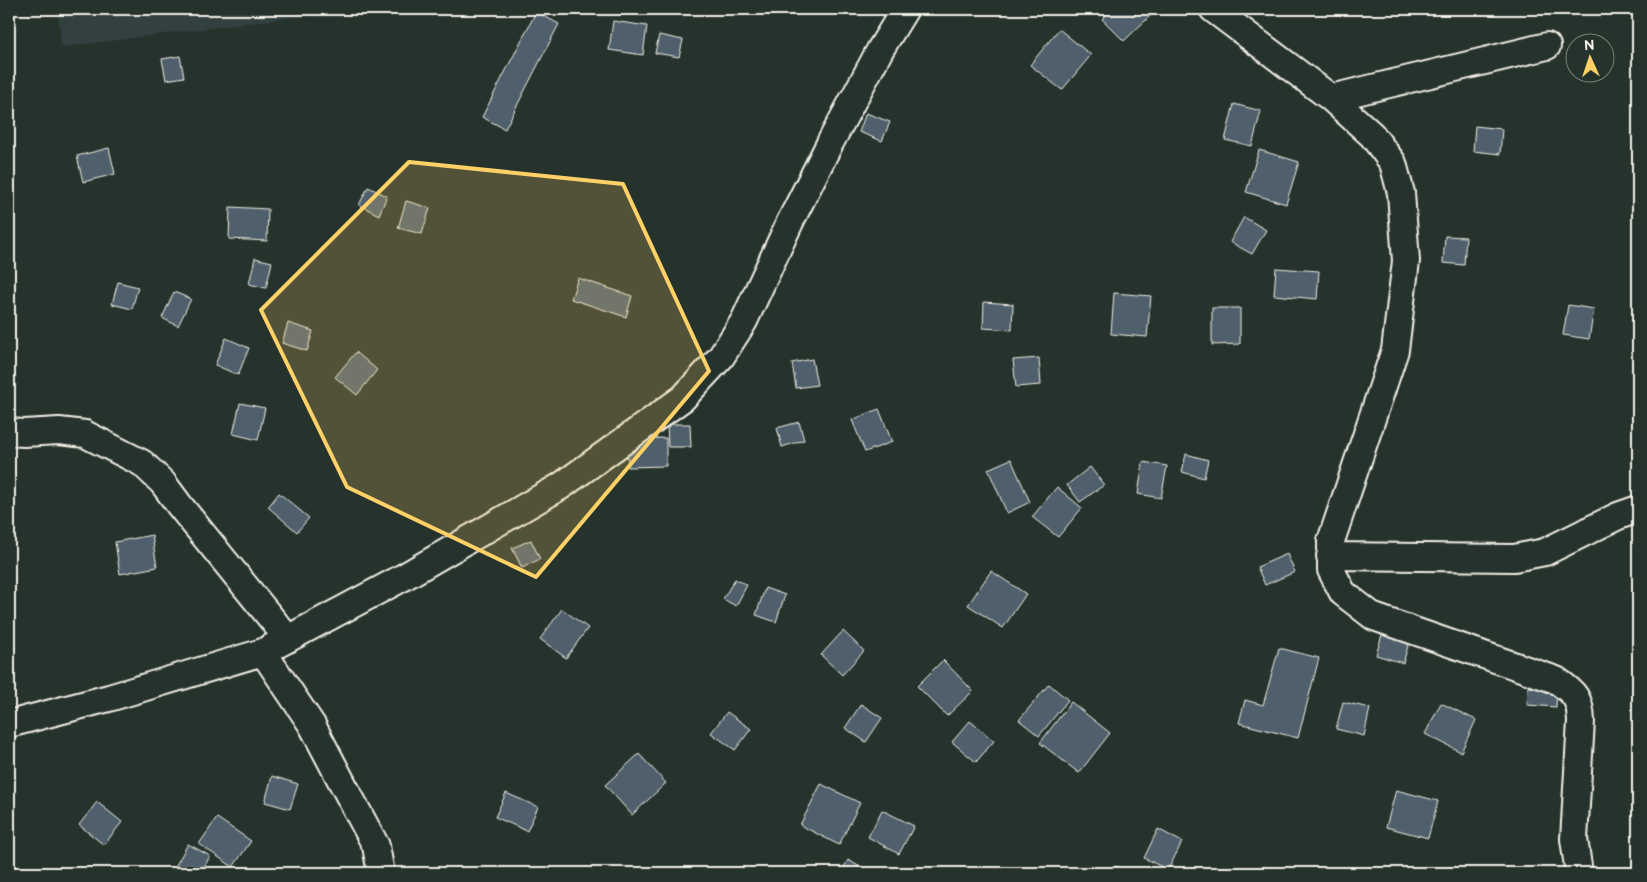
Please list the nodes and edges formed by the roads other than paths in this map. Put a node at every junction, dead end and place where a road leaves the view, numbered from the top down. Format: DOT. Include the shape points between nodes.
graph roads {
  1 [pos="905,9"];
  2 [pos="1213,9"];
  3 [pos="1547,46"];
  4 [pos="1331,98"];
  5 [pos="9,432"];
  6 [pos="1638,509"];
  7 [pos="1330,556"];
  8 [pos="288,639"];
  9 [pos="264,652"];
  10 [pos="9,724"];
  11 [pos="381,873"];
  12 [pos="1580,873"];
  1 -- 8 [label="street" via="808,186 744,321 721,357 683,398 561,486 402,578"];
  2 -- 4 [label="street"];
  3 -- 4 [label="street"];
  4 -- 7 [label="street" via="1372,135 1393,163 1401,193 1406,261 1395,350 1332,541"];
  5 -- 8 [label="street" via="85,434 142,463 163,483"];
  6 -- 7 [label="street" via="1545,552 1514,558"];
  7 -- 12 [label="street" via="1331,570 1343,593 1374,617 1556,680 1573,692 1580,706 1581,721 1574,838"];
  8 -- 9 [label="street"];
  9 -- 10 [label="street"];
  9 -- 11 [label="street" via="312,725 376,846"];
}
